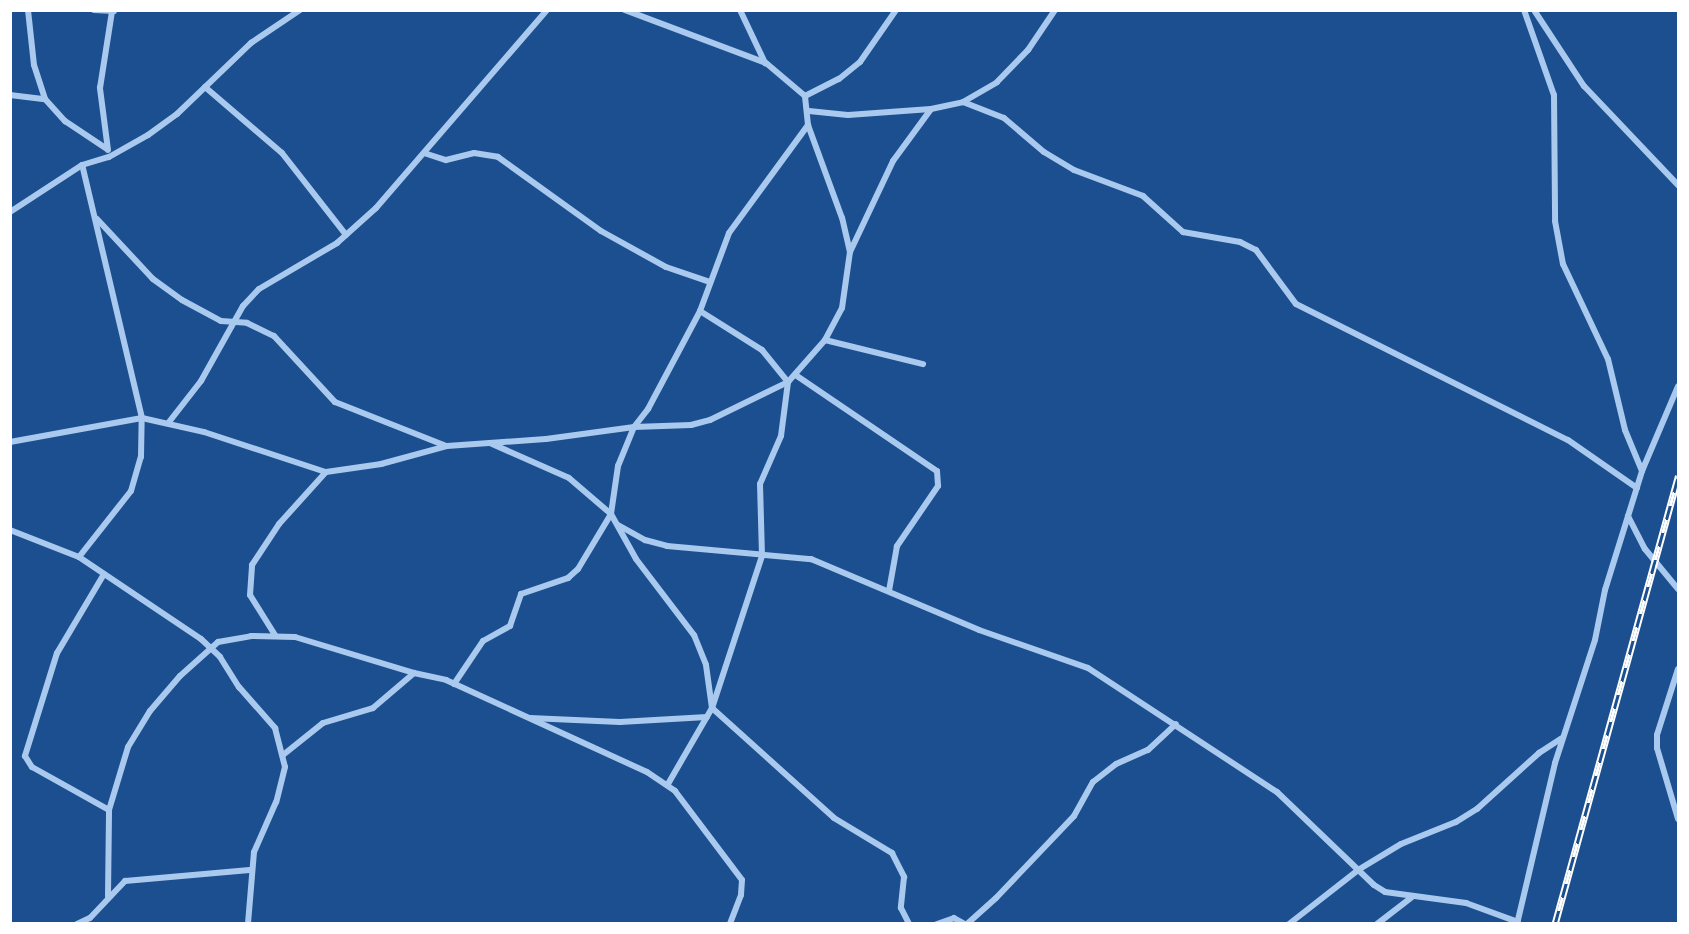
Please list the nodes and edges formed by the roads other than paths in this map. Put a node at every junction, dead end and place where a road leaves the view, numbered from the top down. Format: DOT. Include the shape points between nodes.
graph roads {
  1 [pos="28,10"];
  2 [pos="94,10"];
  3 [pos="300,10"];
  4 [pos="547,10"];
  5 [pos="625,10"];
  6 [pos="740,10"];
  7 [pos="896,10"];
  8 [pos="1056,10"];
  9 [pos="1524,10"];
  10 [pos="1534,10"];
  11 [pos="114,11"];
  12 [pos="766,63"];
  13 [pos="204,87"];
  14 [pos="10,95"];
  15 [pos="805,96"];
  16 [pos="45,99"];
  17 [pos="963,102"];
  18 [pos="931,110"];
  19 [pos="809,111"];
  20 [pos="808,125"];
  21 [pos="108,153"];
  22 [pos="423,153"];
  23 [pos="82,165"];
  24 [pos="1678,185"];
  25 [pos="10,212"];
  26 [pos="97,219"];
  27 [pos="346,235"];
  28 [pos="850,252"];
  29 [pos="710,282"];
  30 [pos="700,311"];
  31 [pos="233,324"];
  32 [pos="825,340"];
  33 [pos="923,364"];
  34 [pos="797,376"];
  35 [pos="788,382"];
  36 [pos="1678,386"];
  37 [pos="142,418"];
  38 [pos="169,422"];
  39 [pos="634,427"];
  40 [pos="10,442"];
  41 [pos="490,443"];
  42 [pos="447,446"];
  43 [pos="1642,471"];
  44 [pos="326,472"];
  45 [pos="1637,488"];
  46 [pos="611,514"];
  47 [pos="1628,516"];
  48 [pos="618,525"];
  49 [pos="10,530"];
  50 [pos="762,556"];
  51 [pos="79,557"];
  52 [pos="104,574"];
  53 [pos="1678,590"];
  54 [pos="889,591"];
  55 [pos="275,635"];
  56 [pos="210,648"];
  57 [pos="1678,669"];
  58 [pos="414,673"];
  59 [pos="454,684"];
  60 [pos="712,708"];
  61 [pos="523,717"];
  62 [pos="707,717"];
  63 [pos="1176,724"];
  64 [pos="1562,738"];
  65 [pos="283,755"];
  66 [pos="668,784"];
  67 [pos="109,810"];
  68 [pos="1678,819"];
  69 [pos="250,870"];
  70 [pos="1358,870"];
  71 [pos="108,896"];
  72 [pos="1412,897"];
  73 [pos="1517,923"];
  74 [pos="77,924"];
  75 [pos="248,924"];
  76 [pos="730,924"];
  77 [pos="909,924"];
  78 [pos="937,924"];
  79 [pos="966,924"];
  80 [pos="1289,924"];
  81 [pos="1377,924"];
  1 -- 16 [label="street" via="34,65"];
  2 -- 11 [label="street"];
  3 -- 13 [label="street" via="251,43"];
  4 -- 22 [label="street"];
  5 -- 12 [label="street"];
  6 -- 12 [label="street"];
  7 -- 15 [label="street" via="860,62 839,79"];
  8 -- 17 [label="street" via="1028,50 997,82"];
  9 -- 43 [label="street" via="1554,95 1555,221 1563,264 1608,359 1622,420"];
  10 -- 24 [label="street" via="1584,86"];
  11 -- 21 [label="street" via="100,88"];
  12 -- 15 [label="street"];
  13 -- 21 [label="street" via="177,114"];
  13 -- 27 [label="street" via="282,153"];
  14 -- 16 [label="street"];
  15 -- 19 [label="street"];
  16 -- 21 [label="street" via="65,121"];
  17 -- 18 [label="street"];
  17 -- 45 [label="street" via="1004,118 1044,152 1074,170 1143,196 1183,232 1202,239 1240,242 1256,250 1296,304 1568,440"];
  18 -- 19 [label="street" via="848,115"];
  18 -- 28 [label="street" via="893,161"];
  19 -- 20 [label="street"];
  20 -- 28 [label="street" via="842,218"];
  20 -- 29 [label="street" via="729,234"];
  21 -- 23 [label="street"];
  22 -- 27 [label="street" via="376,208"];
  22 -- 29 [label="street" via="446,160 474,153 498,157 601,231 666,267"];
  23 -- 25 [label="street"];
  23 -- 26 [label="street"];
  26 -- 31 [label="street" via="153,279 205,314"];
  26 -- 37 [label="street"];
  27 -- 31 [label="street" via="259,289"];
  28 -- 32 [label="street" via="842,308"];
  29 -- 30 [label="street"];
  30 -- 35 [label="street" via="762,350"];
  30 -- 39 [label="street" via="648,409"];
  31 -- 38 [label="street" via="201,381"];
  31 -- 42 [label="street" via="248,323 274,336 335,402"];
  32 -- 33 [label="street"];
  32 -- 34 [label="street"];
  34 -- 35 [label="street"];
  34 -- 54 [label="street" via="937,471 938,486 897,546"];
  35 -- 39 [label="street" via="710,420"];
  35 -- 50 [label="street" via="781,436 760,484"];
  36 -- 43 [label="street"];
  37 -- 38 [label="street"];
  37 -- 40 [label="street"];
  37 -- 51 [label="street" via="141,457 131,491"];
  38 -- 44 [label="street"];
  39 -- 41 [label="street"];
  39 -- 46 [label="street" via="618,466"];
  41 -- 42 [label="street"];
  41 -- 46 [label="street" via="570,478"];
  42 -- 44 [label="street" via="381,464"];
  43 -- 45 [label="street"];
  44 -- 55 [label="street" via="279,524 252,565 250,595"];
  45 -- 47 [label="street"];
  46 -- 48 [label="street"];
  46 -- 59 [label="street" via="573,575 521,594 510,626 483,641"];
  47 -- 53 [label="street" via="1645,549"];
  47 -- 64 [label="street" via="1586,671"];
  48 -- 50 [label="street" via="668,546"];
  48 -- 60 [label="street" via="636,559 694,635 706,665"];
  49 -- 51 [label="street"];
  50 -- 54 [label="street" via="783,554 811,560"];
  50 -- 60 [label="street"];
  51 -- 52 [label="street"];
  52 -- 56 [label="street"];
  52 -- 67 [label="street" via="57,653 25,756 32,767"];
  54 -- 63 [label="street" via="979,630 1088,668"];
  55 -- 56 [label="street" via="230,638"];
  55 -- 58 [label="street" via="312,641"];
  56 -- 65 [label="street" via="275,728"];
  56 -- 67 [label="street" via="150,711 128,747"];
  57 -- 68 [label="street" via="1657,735 1657,748"];
  58 -- 59 [label="street"];
  58 -- 65 [label="street" via="373,708 323,723"];
  59 -- 61 [label="street"];
  60 -- 62 [label="street"];
  60 -- 77 [label="street" via="834,818 892,853 906,887 901,908"];
  61 -- 62 [label="street" via="620,722"];
  61 -- 66 [label="street"];
  62 -- 66 [label="street"];
  63 -- 70 [label="street" via="1277,792"];
  63 -- 79 [label="street" via="1148,750 1116,764 1093,782 1074,816"];
  64 -- 70 [label="street" via="1539,753 1477,809 1456,822 1401,844"];
  64 -- 73 [label="street"];
  65 -- 69 [label="street" via="282,783"];
  66 -- 76 [label="street" via="720,845 742,880"];
  67 -- 71 [label="street"];
  69 -- 71 [label="street" via="232,875 134,879 125,881"];
  69 -- 75 [label="street"];
  70 -- 72 [label="street" via="1385,892"];
  70 -- 80 [label="street"];
  71 -- 74 [label="street" via="90,918"];
  72 -- 73 [label="street" via="1466,903"];
  72 -- 81 [label="street"];
  78 -- 79 [label="street" via="948,918"];
}
